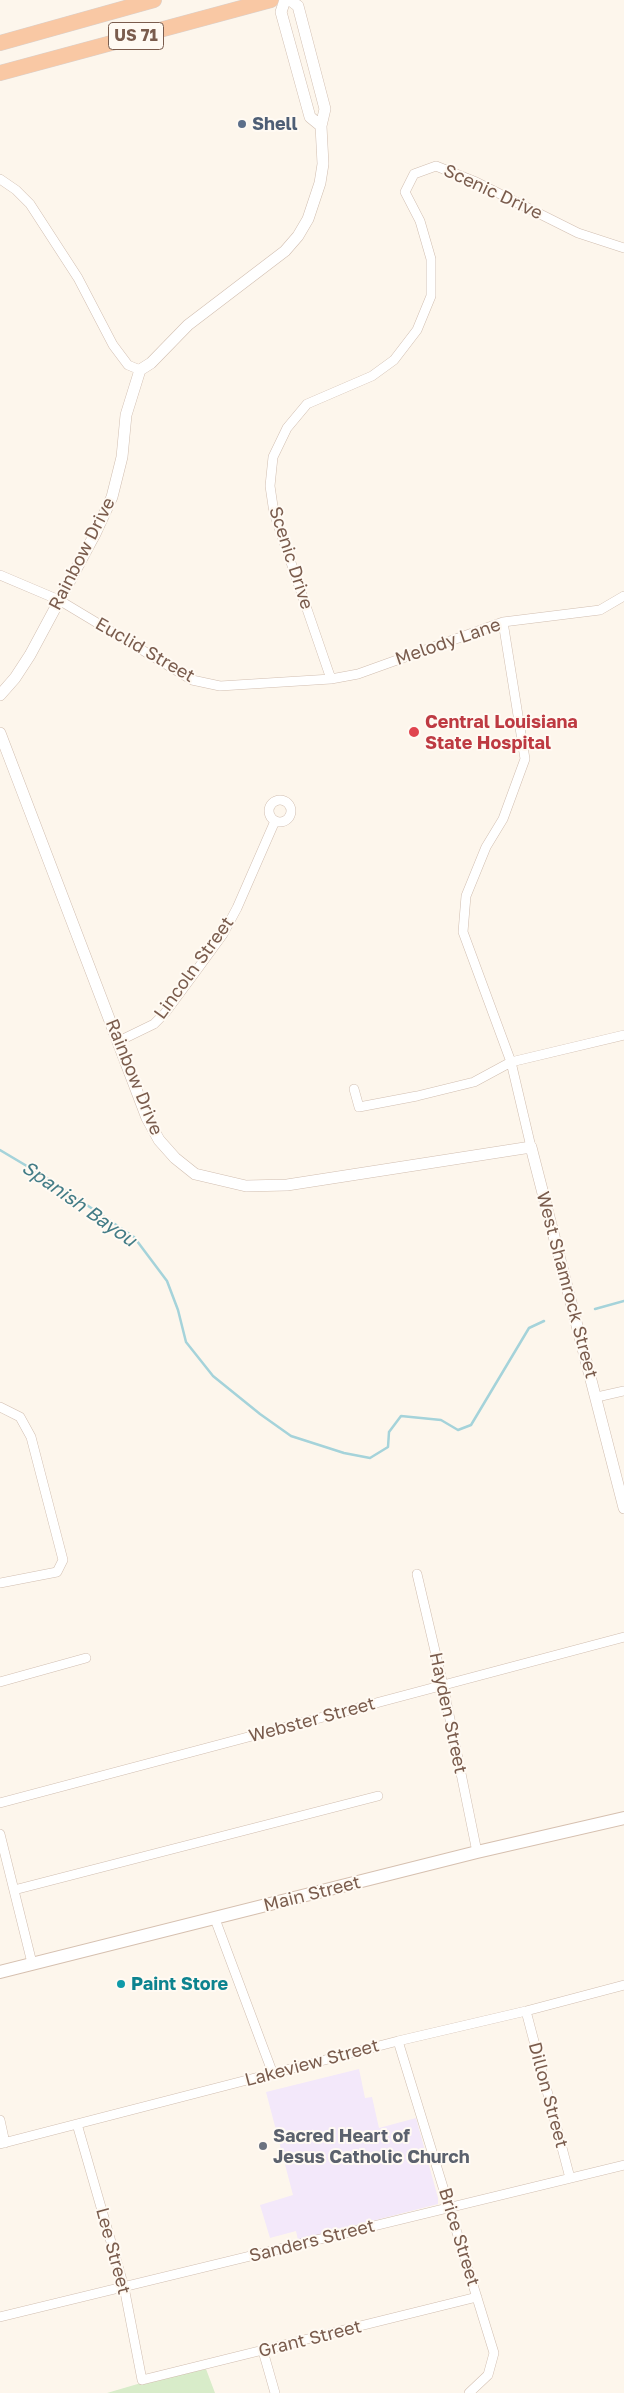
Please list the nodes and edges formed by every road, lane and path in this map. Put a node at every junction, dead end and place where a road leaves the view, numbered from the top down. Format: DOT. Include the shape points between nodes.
graph roads {
  1 [pos="154,0"];
  2 [pos="272,0"];
  3 [pos="284,0"];
  4 [pos="290,0"];
  5 [pos="0,43"];
  6 [pos="0,73"];
  7 [pos="321,126"];
  8 [pos="0,180"];
  9 [pos="624,248"];
  10 [pos="140,370"];
  11 [pos="0,575"];
  12 [pos="624,596"];
  13 [pos="59,600"];
  14 [pos="503,622"];
  15 [pos="331,679"];
  16 [pos="0,695"];
  17 [pos="0,733"];
  18 [pos="275,821"];
  19 [pos="624,1034"];
  20 [pos="118,1041"];
  21 [pos="511,1062"];
  22 [pos="354,1088"];
  23 [pos="531,1147"];
  24 [pos="624,1391"];
  25 [pos="596,1397"];
  26 [pos="0,1407"];
  27 [pos="624,1508"];
  28 [pos="417,1574"];
  29 [pos="0,1583"];
  30 [pos="624,1637"];
  31 [pos="86,1658"];
  32 [pos="0,1682"];
  33 [pos="443,1685"];
  34 [pos="378,1796"];
  35 [pos="0,1803"];
  36 [pos="624,1818"];
  37 [pos="0,1834"];
  38 [pos="477,1852"];
  39 [pos="14,1890"];
  40 [pos="215,1919"];
  41 [pos="32,1963"];
  42 [pos="0,1972"];
  43 [pos="624,1985"];
  44 [pos="526,2012"];
  45 [pos="398,2041"];
  46 [pos="273,2074"];
  47 [pos="0,2120"];
  48 [pos="77,2124"];
  49 [pos="3,2144"];
  50 [pos="624,2165"];
  51 [pos="570,2178"];
  52 [pos="450,2208"];
  53 [pos="124,2287"];
  54 [pos="477,2297"];
  55 [pos="0,2317"];
  56 [pos="263,2351"];
  57 [pos="142,2380"];
  58 [pos="275,2393"];
  59 [pos="468,2393"];
  1 -- 5 [label="highway, US 71"];
  2 -- 6 [label="highway, US 71"];
  3 -- 7 [label="street" via="281,12 310,117"];
  4 -- 7 [label="street" via="298,6 325,109"];
  7 -- 10 [label="street" via="323,164 320,183 308,219 298,236 270,264 188,325"];
  8 -- 10 [label="street" via="30,204 78,278 113,345 128,365"];
  9 -- 15 [label="street, Scenic Drive" via="578,233 476,182 436,166 414,174 406,192 420,221 431,258 431,296 417,330 394,360 372,376 307,404 287,428 273,457 270,486 274,513"];
  10 -- 13 [label="street, Rainbow Drive" via="126,415 122,456 112,497"];
  11 -- 13 [label="street, Euclid Street"];
  12 -- 14 [label="street, Melody Lane" via="600,610"];
  13 -- 15 [label="street, Euclid Street" via="192,680 220,686"];
  13 -- 16 [label="street, Rainbow Drive" via="30,655"];
  14 -- 15 [label="street, Melody Lane" via="358,674"];
  14 -- 21 [label="street, West Shamrock Street" via="525,759 503,819 486,847 466,896 463,932"];
  17 -- 20 [label="street, Rainbow Drive"];
  18 -- 20 [label="street, Lincoln Street" via="237,908 204,961 154,1024"];
  19 -- 21 [label="street"];
  20 -- 23 [label="street, Rainbow Drive" via="147,1118 159,1140 195,1174 220,1182 246,1186 287,1185"];
  21 -- 22 [label="street" via="474,1082 359,1107"];
  21 -- 23 [label="street, West Shamrock Street"];
  23 -- 25 [label="street, West Shamrock Street"];
  24 -- 25 [label="street"];
  25 -- 27 [label="street, West Shamrock Street"];
  26 -- 29 [label="street" via="20,1417 31,1437 63,1560 56,1572"];
  28 -- 33 [label="street, Hayden Street"];
  30 -- 33 [label="street, Webster Street"];
  31 -- 32 [label="street"];
  33 -- 35 [label="street, Webster Street"];
  33 -- 38 [label="street, Hayden Street"];
  34 -- 39 [label="street"];
  36 -- 38 [label="main road, Main Street"];
  37 -- 39 [label="street"];
  38 -- 40 [label="main road, Main Street"];
  39 -- 41 [label="street"];
  40 -- 41 [label="main road, Main Street"];
  40 -- 46 [label="street"];
  41 -- 42 [label="main road, Main Street"];
  43 -- 44 [label="street, Lakeview Street"];
  44 -- 45 [label="street, Lakeview Street"];
  44 -- 51 [label="street, Dillon Street"];
  45 -- 46 [label="street, Lakeview Street"];
  45 -- 52 [label="street, Brice Street"];
  46 -- 48 [label="street, Lakeview Street"];
  47 -- 49 [label="street"];
  48 -- 49 [label="street, Lakeview Street"];
  48 -- 53 [label="street, Lee Street"];
  50 -- 51 [label="street, Sanders Street"];
  51 -- 52 [label="street, Sanders Street"];
  52 -- 53 [label="street, Sanders Street"];
  52 -- 54 [label="street, Brice Street"];
  53 -- 55 [label="street, Sanders Street"];
  53 -- 57 [label="street, Lee Street"];
  54 -- 56 [label="street, Grant Street"];
  54 -- 59 [label="street, Brice Street" via="494,2353 488,2375"];
  56 -- 57 [label="street, Grant Street"];
  56 -- 58 [label="street"];
}
